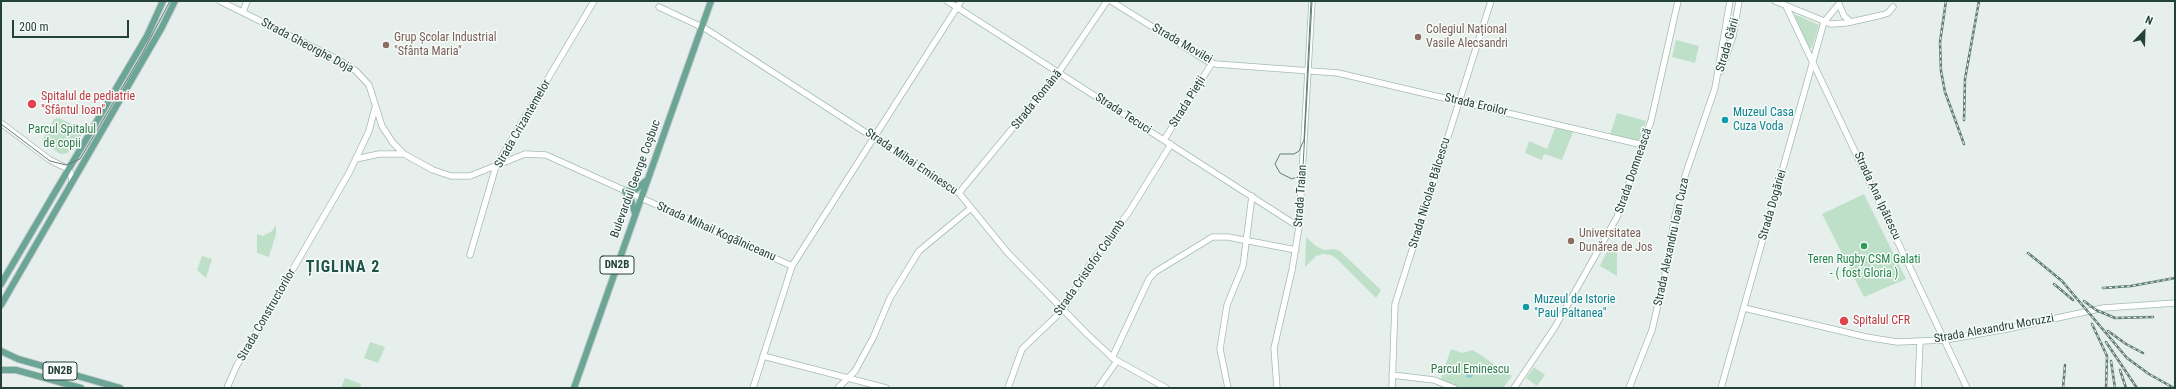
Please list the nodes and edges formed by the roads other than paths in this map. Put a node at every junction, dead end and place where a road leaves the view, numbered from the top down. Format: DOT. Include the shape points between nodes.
graph roads {
  1 [pos="163,1"];
  2 [pos="175,1"];
  3 [pos="220,1"];
  4 [pos="248,1"];
  5 [pos="594,1"];
  6 [pos="711,1"];
  7 [pos="947,1"];
  8 [pos="961,1"];
  9 [pos="1107,1"];
  10 [pos="1111,1"];
  11 [pos="1312,1"];
  12 [pos="1491,1"];
  13 [pos="1678,1"];
  14 [pos="1730,1"];
  15 [pos="1739,1"];
  16 [pos="1775,1"];
  17 [pos="1786,6"];
  18 [pos="659,7"];
  19 [pos="957,7"];
  20 [pos="1893,7"];
  21 [pos="243,12"];
  22 [pos="1824,22"];
  23 [pos="1851,22"];
  24 [pos="702,27"];
  25 [pos="1212,63"];
  26 [pos="1813,63"];
  27 [pos="1308,71"];
  28 [pos="1059,72"];
  29 [pos="1715,88"];
  30 [pos="1459,101"];
  31 [pos="375,106"];
  32 [pos="1,123"];
  33 [pos="873,137"];
  34 [pos="1164,140"];
  35 [pos="1171,144"];
  36 [pos="1643,145"];
  37 [pos="404,154"];
  38 [pos="356,159"];
  39 [pos="496,166"];
  40 [pos="68,169"];
  41 [pos="648,178"];
  42 [pos="72,182"];
  43 [pos="625,191"];
  44 [pos="958,192"];
  45 [pos="1252,196"];
  46 [pos="641,199"];
  47 [pos="971,208"];
  48 [pos="635,214"];
  49 [pos="1299,226"];
  50 [pos="1246,240"];
  51 [pos="1296,250"];
  52 [pos="470,255"];
  53 [pos="792,266"];
  54 [pos="1,284"];
  55 [pos="2175,303"];
  56 [pos="1,305"];
  57 [pos="1744,308"];
  58 [pos="1063,310"];
  59 [pos="1945,340"];
  60 [pos="1920,341"];
  61 [pos="1,351"];
  62 [pos="763,356"];
  63 [pos="1115,359"];
  64 [pos="1,370"];
  65 [pos="1392,375"];
  66 [pos="847,378"];
  67 [pos="81,388"];
  68 [pos="120,388"];
  69 [pos="226,388"];
  70 [pos="574,388"];
  71 [pos="753,388"];
  72 [pos="838,388"];
  73 [pos="886,388"];
  74 [pos="1008,388"];
  75 [pos="1098,388"];
  76 [pos="1166,388"];
  77 [pos="1228,388"];
  78 [pos="1277,388"];
  79 [pos="1392,388"];
  80 [pos="1454,388"];
  81 [pos="1514,388"];
  82 [pos="1629,388"];
  83 [pos="1721,388"];
  84 [pos="1918,388"];
  85 [pos="1967,388"];
  1 -- 40 [label="main road" via="147,36"];
  2 -- 42 [label="main road"];
  3 -- 21 [label="street, Strada Gheorghe Doja"];
  4 -- 21 [label="street"];
  5 -- 39 [label="street, Strada Crizantemelor"];
  6 -- 24 [label="main road, Bulevardul George Coșbuc / DN2B"];
  7 -- 19 [label="street, Strada Tecuci"];
  8 -- 19 [label="street"];
  9 -- 28 [label="street, Strada Română"];
  10 -- 25 [label="street, Strada Movilei"];
  11 -- 27 [label="street, Strada Traian"];
  12 -- 30 [label="street, Strada Nicolae Bălcescu"];
  13 -- 36 [label="street, Strada Domnească" via="1656,100"];
  14 -- 29 [label="street, Strada Alexandru Ioan Cuza"];
  15 -- 29 [label="street, Strada Gării" via="1733,36"];
  16 -- 17 [label="street"];
  17 -- 22 [label="street"];
  17 -- 26 [label="street, Strada Ana Ipătescu"];
  18 -- 24 [label="street, Strada Mihai Eminescu"];
  19 -- 28 [label="street, Strada Tecuci"];
  19 -- 33 [label="street"];
  20 -- 23 [label="street" via="1888,13"];
  21 -- 31 [label="street, Strada Gheorghe Doja" via="350,66 369,85"];
  22 -- 23 [label="street"];
  22 -- 23 [label="street" via="1839,4 1844,16"];
  22 -- 26 [label="street, Strada Dogăriei"];
  24 -- 33 [label="street, Strada Mihai Eminescu"];
  24 -- 41 [label="main road, Bulevardul George Coșbuc / DN2B"];
  25 -- 27 [label="street, Strada Movilei"];
  25 -- 34 [label="street, Strada Pieții"];
  26 -- 57 [label="street, Strada Dogăriei"];
  26 -- 59 [label="street, Strada Ana Ipătescu"];
  27 -- 30 [label="street, Strada Eroilor" via="1338,72"];
  27 -- 49 [label="street, Strada Traian"];
  28 -- 34 [label="street, Strada Tecuci"];
  28 -- 44 [label="street, Strada Română"];
  29 -- 82 [label="street, Strada Alexandru Ioan Cuza" via="1685,176 1652,330"];
  30 -- 36 [label="street, Strada Eroilor"];
  30 -- 65 [label="street, Strada Nicolae Bălcescu" via="1395,304"];
  31 -- 37 [label="street, Strada Gheorghe Doja" via="385,132"];
  31 -- 38 [label="street, Strada Constructorilor" via="371,125"];
  32 -- 40 [label="street" via="50,160"];
  33 -- 44 [label="street, Strada Mihai Eminescu"];
  33 -- 53 [label="street"];
  34 -- 35 [label="street, Strada Tecuci"];
  35 -- 45 [label="street, Strada Tecuci"];
  35 -- 58 [label="street, Strada Cristofor Columb" via="1130,212 1088,268"];
  36 -- 81 [label="street, Strada Domnească" via="1619,215 1609,234 1555,327"];
  37 -- 38 [label="street" via="379,154"];
  37 -- 39 [label="street, Strada Gheorghe Doja" via="433,170 451,176 470,176"];
  38 -- 69 [label="street, Strada Constructorilor"];
  39 -- 43 [label="street, Strada Gheorghe Doja" via="525,154 540,153"];
  39 -- 52 [label="street, Strada Crizantemelor"];
  40 -- 42 [label="street"];
  40 -- 54 [label="main road"];
  41 -- 43 [label="main road" via="635,190"];
  41 -- 46 [label="main road, Bulevardul George Coșbuc / DN2B"];
  42 -- 56 [label="main road"];
  43 -- 46 [label="street, Strada Gheorghe Doja"];
  43 -- 48 [label="main road"];
  44 -- 47 [label="street, Strada Mihai Eminescu"];
  45 -- 49 [label="street, Strada Tecuci"];
  45 -- 50 [label="street"];
  46 -- 48 [label="main road, Bulevardul George Coșbuc / DN2B"];
  46 -- 53 [label="street, Strada Mihail Kogălniceanu"];
  47 -- 58 [label="street, Strada Mihai Eminescu"];
  47 -- 66 [label="street" via="920,251 890,298 862,359"];
  48 -- 70 [label="main road, Bulevardul George Coșbuc / DN2B"];
  49 -- 51 [label="street, Strada Traian"];
  50 -- 51 [label="street"];
  50 -- 63 [label="street" via="1212,237 1155,272 1149,279"];
  50 -- 77 [label="street" via="1242,272 1227,305 1220,349"];
  51 -- 78 [label="street, Strada Traian" via="1274,348"];
  53 -- 62 [label="street"];
  55 -- 59 [label="street, Strada Alexandru Moruzzi" via="2094,309"];
  57 -- 60 [label="street, Strada Alexandru Moruzzi" via="1879,340"];
  57 -- 83 [label="street, Strada Dogăriei"];
  58 -- 63 [label="street, Strada Mihai Eminescu"];
  58 -- 74 [label="street, Strada Cristofor Columb" via="1022,349"];
  59 -- 60 [label="street, Strada Alexandru Moruzzi"];
  59 -- 85 [label="street, Strada Ana Ipătescu"];
  60 -- 84 [label="street"];
  61 -- 68 [label="main road, DN2B" via="18,359"];
  62 -- 66 [label="street"];
  62 -- 71 [label="street"];
  63 -- 75 [label="street"];
  63 -- 76 [label="street, Strada Mihai Eminescu"];
  64 -- 67 [label="main road, DN2B" via="16,370"];
  65 -- 79 [label="street, Strada Nicolae Bălcescu"];
  65 -- 80 [label="street" via="1434,380"];
  66 -- 72 [label="street"];
  66 -- 73 [label="street"];
}
